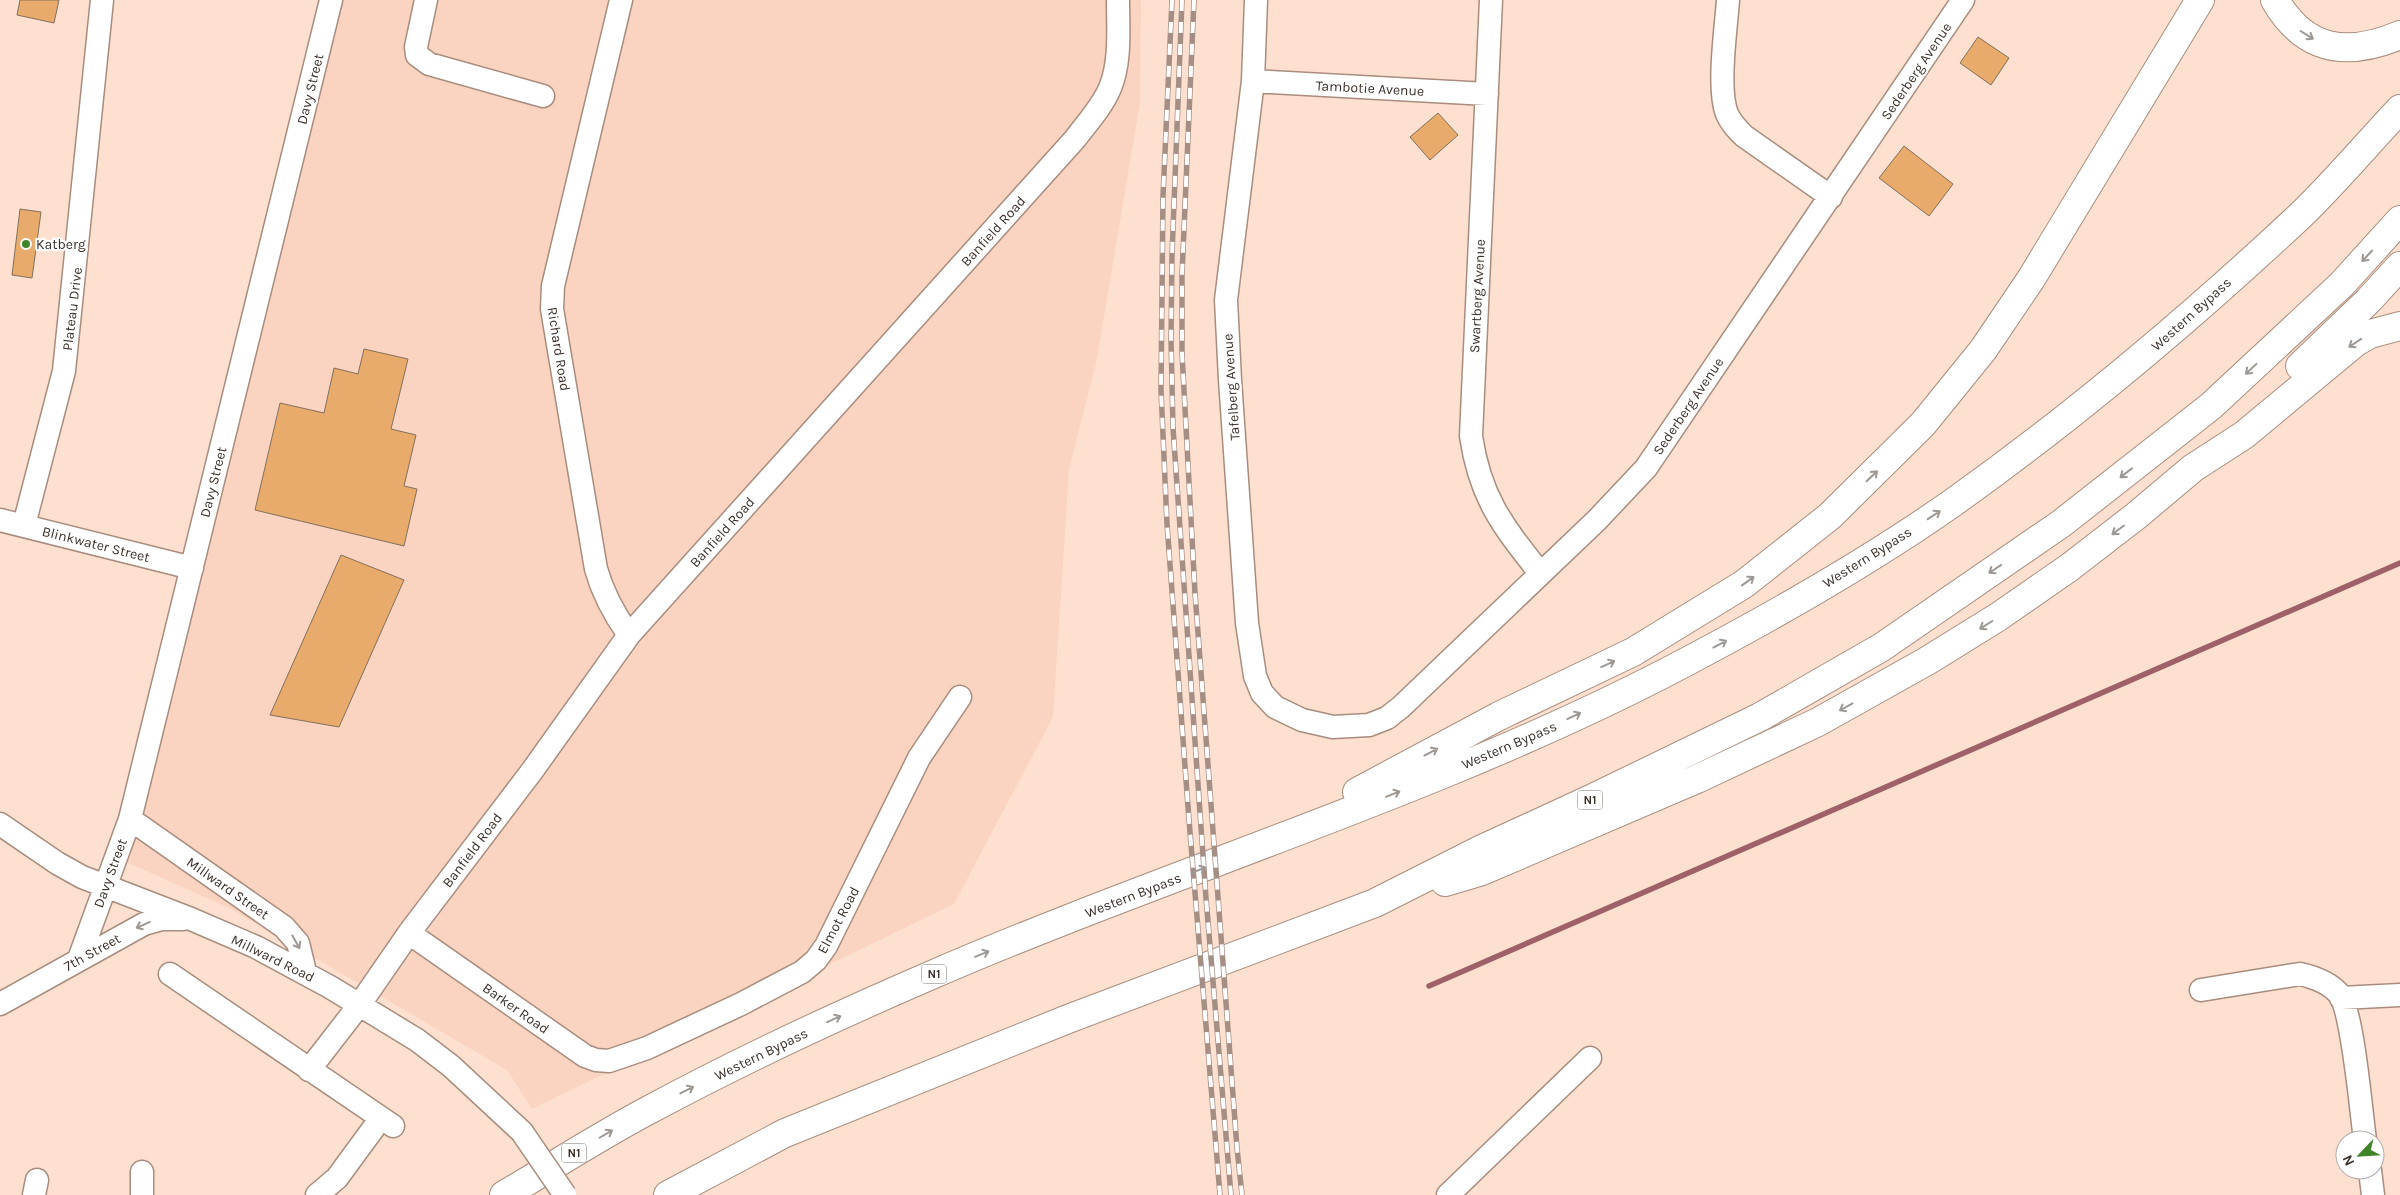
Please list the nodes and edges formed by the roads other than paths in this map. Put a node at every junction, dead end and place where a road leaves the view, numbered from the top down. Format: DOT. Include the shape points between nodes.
graph roads {
  1 [pos="102,0"];
  2 [pos="331,0"];
  3 [pos="426,0"];
  4 [pos="621,0"];
  5 [pos="1118,0"];
  6 [pos="1256,0"];
  7 [pos="1491,0"];
  8 [pos="1728,0"];
  9 [pos="1963,0"];
  10 [pos="2200,0"];
  11 [pos="2275,0"];
  12 [pos="2400,35"];
  13 [pos="1253,82"];
  14 [pos="1487,94"];
  15 [pos="543,96"];
  16 [pos="2400,109"];
  17 [pos="1831,197"];
  18 [pos="2400,220"];
  19 [pos="2400,266"];
  20 [pos="2400,326"];
  21 [pos="2193,468"];
  22 [pos="0,520"];
  23 [pos="24,525"];
  24 [pos="192,568"];
  25 [pos="1540,573"];
  26 [pos="629,635"];
  27 [pos="960,697"];
  28 [pos="1333,727"];
  29 [pos="130,819"];
  30 [pos="0,824"];
  31 [pos="1234,857"];
  32 [pos="106,888"];
  33 [pos="1375,903"];
  34 [pos="191,919"];
  35 [pos="409,933"];
  36 [pos="78,959"];
  37 [pos="305,972"];
  38 [pos="170,974"];
  39 [pos="2201,990"];
  40 [pos="2400,995"];
  41 [pos="2341,998"];
  42 [pos="0,1004"];
  43 [pos="360,1004"];
  44 [pos="630,1055"];
  45 [pos="1590,1058"];
  46 [pos="309,1070"];
  47 [pos="2364,1130"];
  48 [pos="142,1172"];
  49 [pos="2371,1180"];
  50 [pos="142,1195"];
  51 [pos="317,1195"];
  52 [pos="504,1195"];
  53 [pos="565,1195"];
  54 [pos="668,1195"];
  55 [pos="1448,1195"];
  56 [pos="2373,1195"];
  1 -- 23 [label="street, Plateau Drive" via="64,371"];
  2 -- 24 [label="street, Davy Street"];
  3 -- 15 [label="street" via="416,47 420,58 429,64"];
  4 -- 26 [label="street, Richard Road" via="552,300 596,569 609,604"];
  5 -- 26 [label="street, Banfield Road" via="1116,62 1111,86 1099,108 1075,139"];
  6 -- 13 [label="street, Tafelberg Avenue"];
  7 -- 14 [label="street, Swartberg Avenue"];
  8 -- 17 [label="street" via="1724,100 1730,119 1744,136"];
  9 -- 17 [label="street, Sederberg Avenue"];
  31 -- 10 [label="highway, one-way" via="1499,716 1633,652 1744,584 1830,516 1923,424 1983,350 2031,279"];
  11 -- 12 [label="highway, one-way" via="2290,22 2320,43 2359,48"];
  13 -- 14 [label="street, Tambotie Avenue"];
  13 -- 28 [label="street, Tafelberg Avenue" via="1226,300 1248,623 1255,676 1262,693 1275,707 1302,720"];
  14 -- 25 [label="street, Swartberg Avenue" via="1471,436 1477,471 1491,504 1504,527"];
  31 -- 16 [label="highway, Western Bypass / N1, one-way" via="1530,737 1662,675 1761,622 1860,563 1948,506 2157,346 2306,210"];
  17 -- 25 [label="street, Sederberg Avenue" via="1646,468"];
  18 -- 33 [label="highway, N1, one-way" via="2342,284 2211,406 2062,523 1882,647 1760,717"];
  19 -- 21 [label="highway" via="2368,301"];
  20 -- 21 [label="highway, one-way" via="2370,334 2356,342 2244,435"];
  21 -- 33 [label="highway, one-way" via="2085,555 1998,617 1818,722 1697,779 1482,871"];
  22 -- 23 [label="street, Blinkwater Street"];
  23 -- 24 [label="street, Blinkwater Street"];
  24 -- 29 [label="street, Davy Street"];
  25 -- 28 [label="street, Sederberg Avenue" via="1394,712 1368,725"];
  26 -- 35 [label="street, Banfield Road" via="532,771"];
  27 -- 44 [label="street, Elmot Road" via="919,758 826,946 816,960 802,972 741,1004"];
  29 -- 32 [label="street, Davy Street"];
  29 -- 37 [label="street, Millward Street, one-way" via="284,927 298,943"];
  30 -- 32 [label="street, Millward Road" via="57,863"];
  52 -- 31 [label="highway, Western Bypass / N1, one-way" via="644,1112 758,1054 981,955"];
  32 -- 34 [label="street, Millward Road"];
  32 -- 36 [label="street, Davy Street"];
  33 -- 54 [label="highway, N1" via="1068,1019 785,1133"];
  34 -- 36 [label="street, 7th Street, one-way" via="162,919 144,924"];
  34 -- 37 [label="street, Millward Road"];
  35 -- 43 [label="street, Banfield Road"];
  35 -- 44 [label="street, Barker Road" via="585,1056 608,1061"];
  36 -- 42 [label="street, 7th Street"];
  37 -- 43 [label="street, Millward Road"];
  38 -- 46 [label="street"];
  39 -- 41 [label="street" via="2300,974 2330,986"];
  40 -- 41 [label="street"];
  41 -- 47 [label="street" via="2347,1015"];
  43 -- 46 [label="street, Banfield Road"];
  43 -- 53 [label="street, Millward Road, bridge" via="451,1066 522,1132"];
  45 -- 55 [label="street"];
  46 -- 51 [label="street" via="387,1122"];
  48 -- 50 [label="street"];
  49 -- 56 [label="street"];
}
